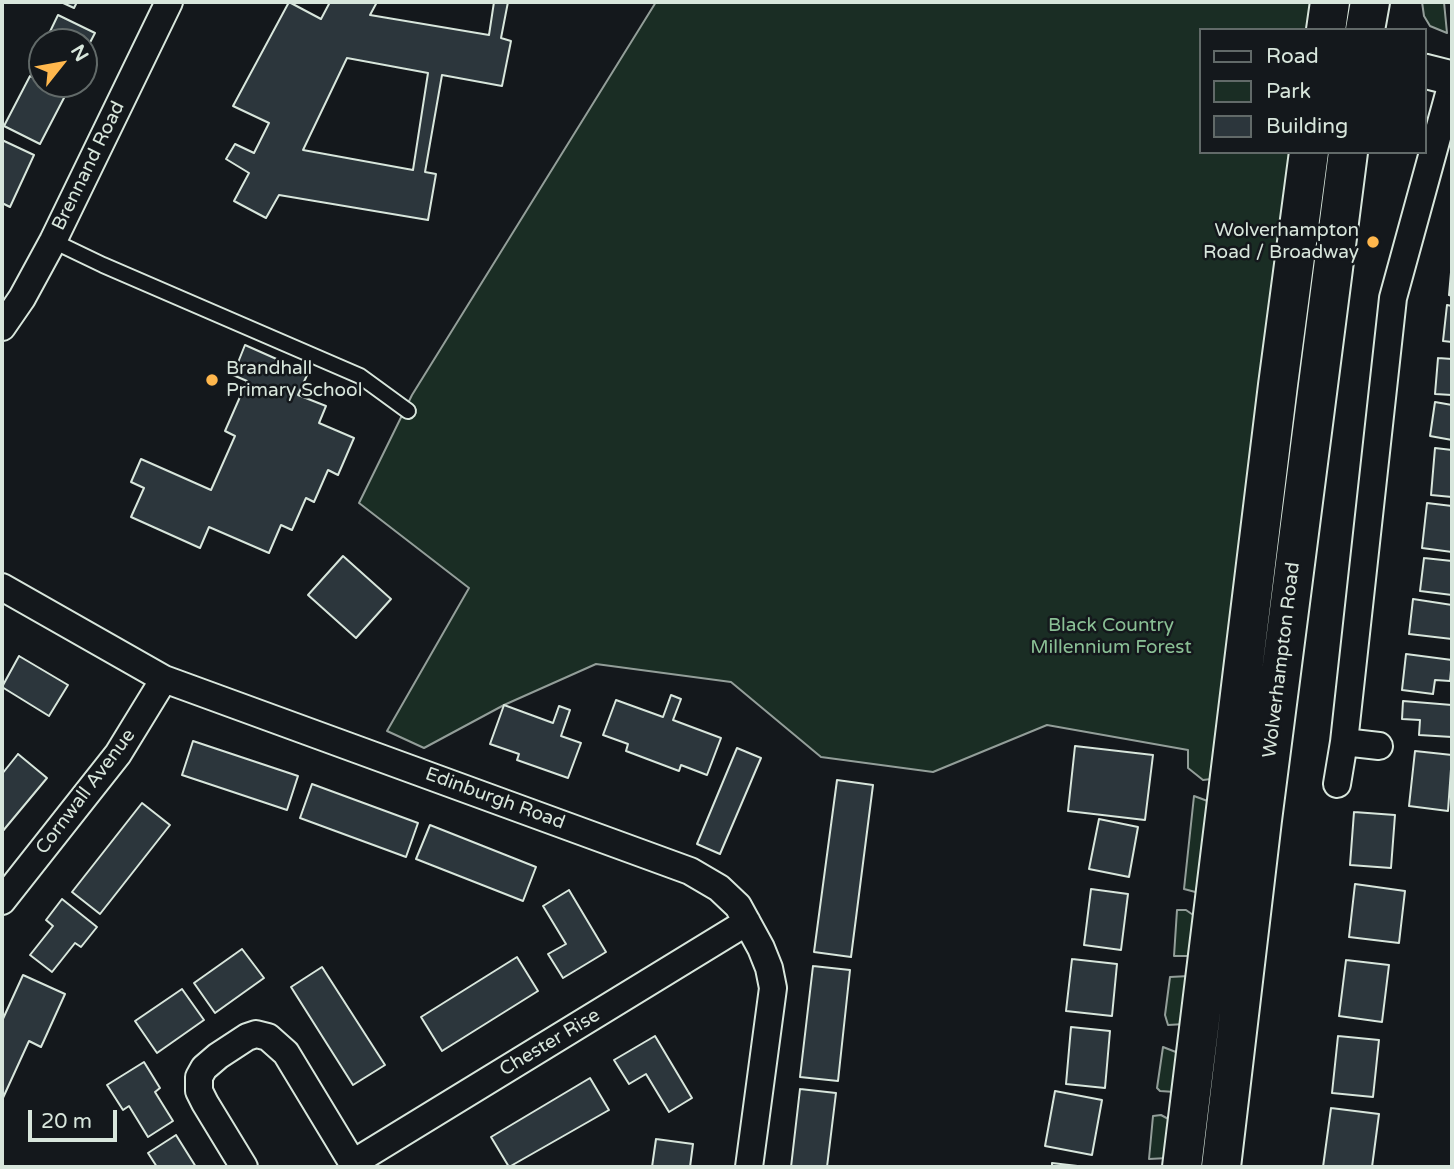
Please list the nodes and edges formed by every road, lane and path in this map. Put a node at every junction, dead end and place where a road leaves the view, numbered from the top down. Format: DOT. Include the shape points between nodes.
graph roads {
  1 [pos="169,2"];
  2 [pos="1330,2"];
  3 [pos="1370,2"];
  4 [pos="1326,28"];
  5 [pos="1365,28"];
  6 [pos="1426,72"];
  7 [pos="1452,80"];
  8 [pos="1309,154"];
  9 [pos="1348,154"];
  10 [pos="53,241"];
  11 [pos="2,327"];
  12 [pos="408,411"];
  13 [pos="2,587"];
  14 [pos="164,679"];
  15 [pos="1344,743"];
  16 [pos="1379,746"];
  17 [pos="1338,784"];
  18 [pos="2,901"];
  19 [pos="747,922"];
  20 [pos="354,1165"];
  21 [pos="244,1167"];
  22 [pos="749,1167"];
  23 [pos="1182,1167"];
  24 [pos="1221,1167"];
  1 -- 10 [label="street, Brennand Road"];
  2 -- 4 [label="highway"];
  3 -- 5 [label="highway"];
  6 -- 7 [label="street"];
  7 -- 15 [label="street" via="1393,298"];
  8 -- 23 [label="highway, Wolverhampton Road"];
  9 -- 24 [label="highway, Wolverhampton Road"];
  10 -- 11 [label="street, Brennand Road"];
  10 -- 12 [label="lane" via="360,376"];
  13 -- 14 [label="street, Edinburgh Road"];
  14 -- 18 [label="street, Cornwall Avenue" via="118,754"];
  14 -- 19 [label="street, Edinburgh Road" via="690,871 719,888"];
  15 -- 16 [label="street"];
  15 -- 17 [label="street"];
  19 -- 20 [label="street, Chester Rise"];
  19 -- 22 [label="street, Edinburgh Road" via="769,968 773,988"];
  20 -- 21 [label="street, Chester Rise" via="286,1053 268,1037 256,1034 218,1056 199,1077 205,1103"];
}
